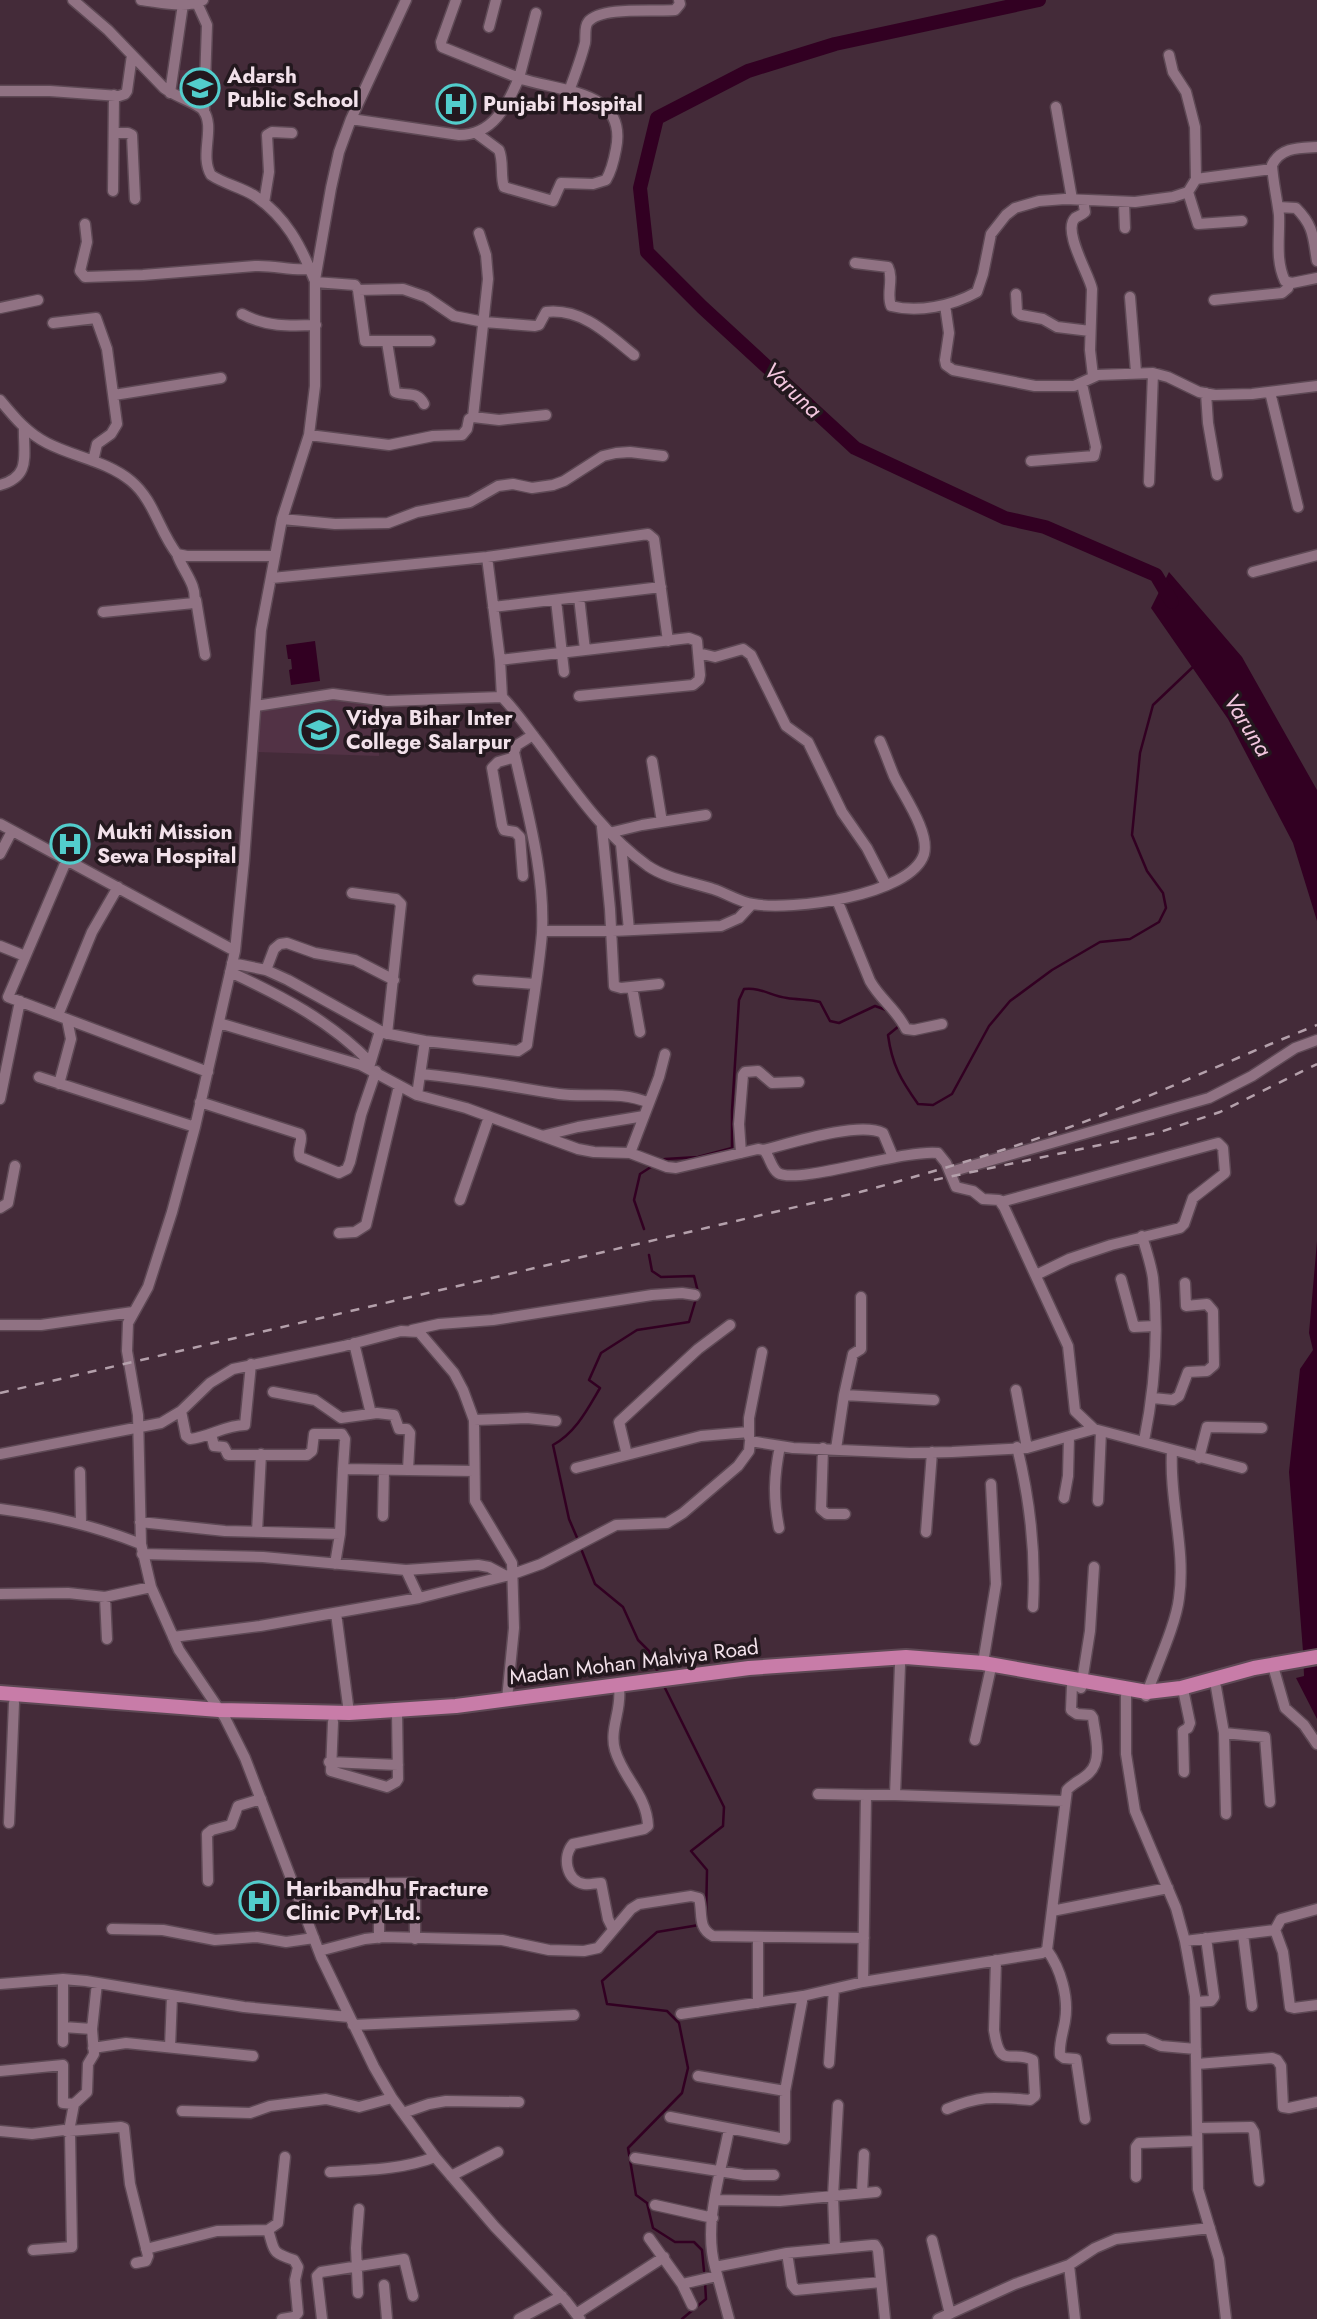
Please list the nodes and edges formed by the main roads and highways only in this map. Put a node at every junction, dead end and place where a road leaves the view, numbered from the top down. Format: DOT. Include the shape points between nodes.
graph roads {
  1 [pos="1317,1657"];
  2 [pos="986,1667"];
  3 [pos="1270,1667"];
  4 [pos="680,1678"];
  5 [pos="652,1682"];
  6 [pos="1079,1684"];
  7 [pos="0,1693"];
  8 [pos="1146,1695"];
  9 [pos="7,1702"];
  10 [pos="222,1714"];
  11 [pos="397,1714"];
  1 -- 3 [label="highway, Madan Mohan Malviya Road"];
  2 -- 4 [label="highway, Madan Mohan Malviya Road" via="900,1665"];
  2 -- 4 [label="highway, Madan Mohan Malviya Road" via="906,1657"];
  2 -- 6 [label="highway, Madan Mohan Malviya Road"];
  3 -- 8 [label="highway, Madan Mohan Malviya Road"];
  3 -- 8 [label="highway, Madan Mohan Malviya Road" via="1184,1694"];
  4 -- 5 [label="highway, Madan Mohan Malviya Road"];
  5 -- 11 [label="highway, Madan Mohan Malviya Road"];
  5 -- 11 [label="highway, Madan Mohan Malviya Road" via="506,1707"];
  6 -- 8 [label="highway, Madan Mohan Malviya Road"];
  6 -- 8 [label="highway, Madan Mohan Malviya Road" via="1126,1696"];
  7 -- 10 [label="highway, Madan Mohan Malviya Road"];
  9 -- 10 [label="highway"];
  10 -- 11 [label="highway, Madan Mohan Malviya Road"];
  10 -- 11 [label="highway, Madan Mohan Malviya Road" via="332,1722"];
}
